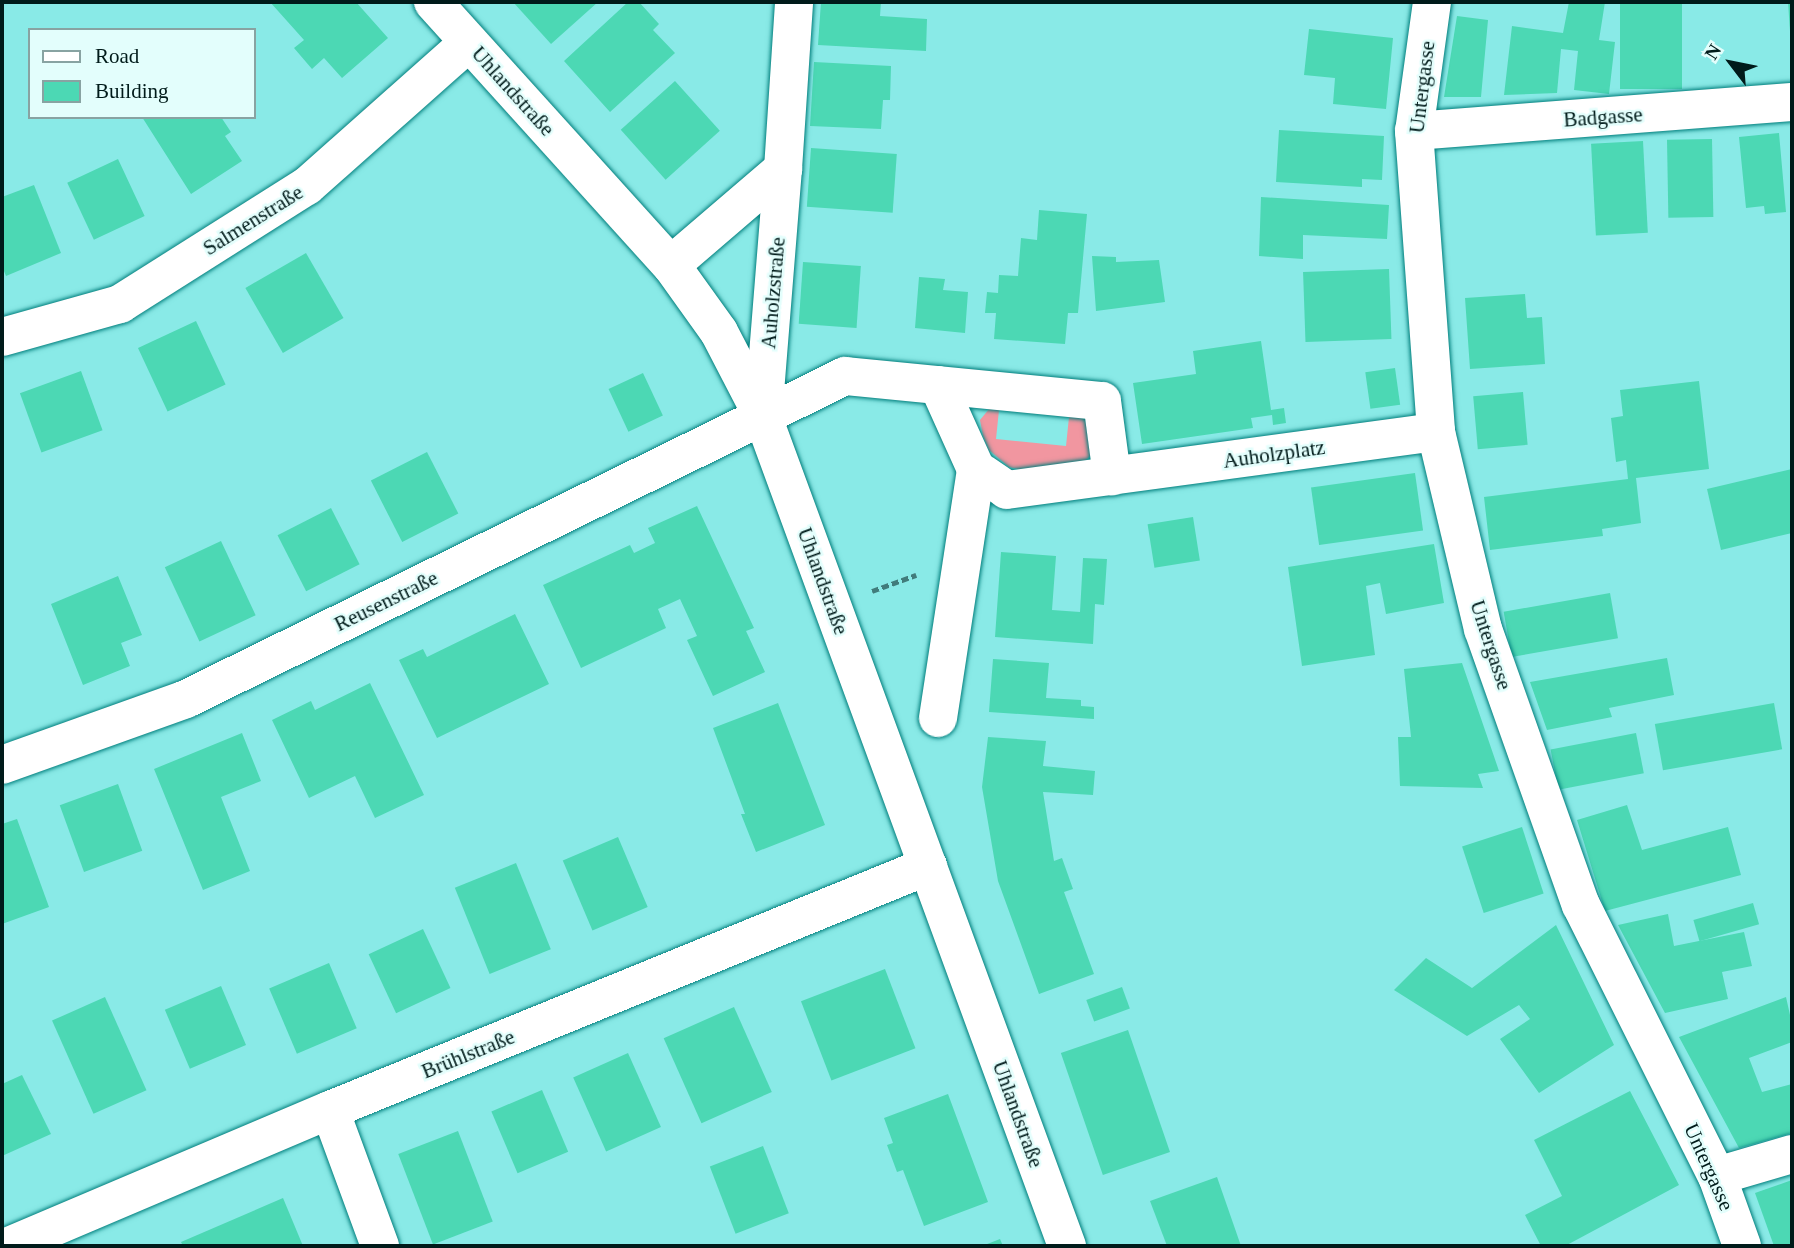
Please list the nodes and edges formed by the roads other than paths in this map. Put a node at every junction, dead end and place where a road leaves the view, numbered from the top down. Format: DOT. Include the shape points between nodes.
graph roads {
  1 [pos="433,2"];
  2 [pos="794,2"];
  3 [pos="1432,2"];
  4 [pos="468,43"];
  5 [pos="1792,102"];
  6 [pos="1414,131"];
  7 [pos="781,184"];
  8 [pos="671,265"];
  9 [pos="2,337"];
  10 [pos="938,385"];
  11 [pos="763,417"];
  12 [pos="1436,432"];
  13 [pos="976,469"];
  14 [pos="1112,476"];
  15 [pos="938,718"];
  16 [pos="2,765"];
  17 [pos="928,866"];
  18 [pos="330,1110"];
  19 [pos="1792,1154"];
  20 [pos="1717,1176"];
  21 [pos="9,1246"];
  22 [pos="380,1246"];
  23 [pos="1067,1246"];
  24 [pos="1742,1246"];
  1 -- 4 [label="street, Uhlandstraße"];
  2 -- 7 [label="street, Auholzstraße"];
  3 -- 6 [label="street, Untergasse"];
  4 -- 8 [label="street, Uhlandstraße"];
  4 -- 9 [label="street, Salmenstraße" via="307,186 120,304"];
  5 -- 6 [label="street, Badgasse"];
  6 -- 12 [label="street, Untergasse"];
  7 -- 8 [label="street"];
  7 -- 11 [label="street, Auholzstraße"];
  8 -- 11 [label="street, Uhlandstraße" via="719,332"];
  10 -- 11 [label="street" via="845,376"];
  10 -- 13 [label="street"];
  10 -- 14 [label="street" via="1102,401"];
  11 -- 16 [label="street, Reusenstraße" via="186,699"];
  11 -- 17 [label="street, Uhlandstraße"];
  12 -- 14 [label="street, Auholzplatz"];
  12 -- 20 [label="street, Untergasse" via="1483,629 1581,905"];
  13 -- 14 [label="street, Auholzplatz" via="1007,490"];
  13 -- 15 [label="street"];
  17 -- 18 [label="street, Brühlstraße"];
  17 -- 23 [label="street, Uhlandstraße"];
  18 -- 21 [label="street, Brühlstraße"];
  18 -- 22 [label="street"];
  19 -- 20 [label="street"];
  20 -- 24 [label="street, Untergasse"];
}
